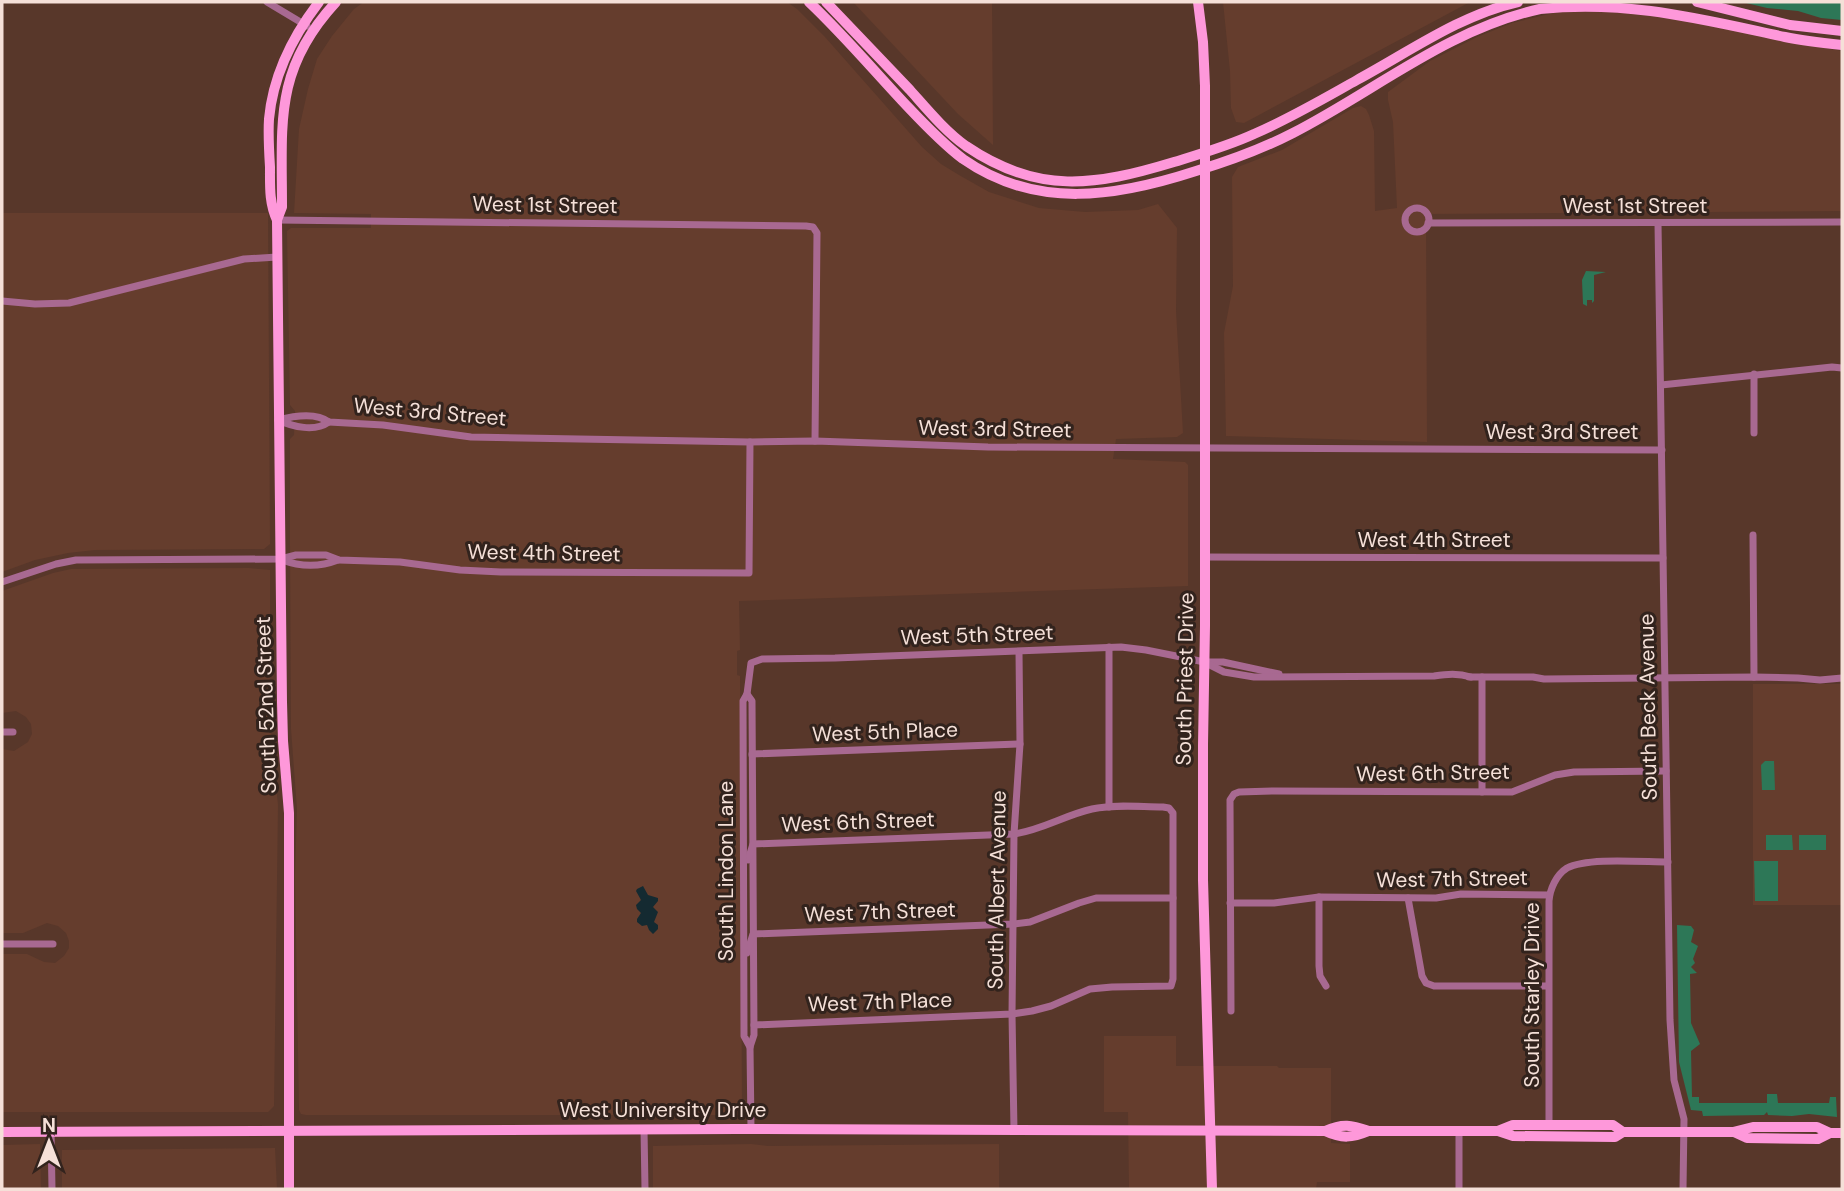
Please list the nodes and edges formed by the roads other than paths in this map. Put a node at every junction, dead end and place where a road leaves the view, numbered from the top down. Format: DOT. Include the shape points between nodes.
graph roads {
  1 [pos="267,2"];
  2 [pos="319,2"];
  3 [pos="336,2"];
  4 [pos="809,2"];
  5 [pos="826,2"];
  6 [pos="1198,2"];
  7 [pos="1518,2"];
  8 [pos="1697,2"];
  9 [pos="821,14"];
  10 [pos="303,24"];
  11 [pos="1790,25"];
  12 [pos="313,30"];
  13 [pos="1842,31"];
  14 [pos="1787,38"];
  15 [pos="861,39"];
  16 [pos="1842,45"];
  17 [pos="1206,151"];
  18 [pos="963,159"];
  19 [pos="1206,168"];
  20 [pos="1031,176"];
  21 [pos="277,220"];
  22 [pos="1842,222"];
  23 [pos="1428,223"];
  24 [pos="1658,223"];
  25 [pos="277,257"];
  26 [pos="2,301"];
  27 [pos="1842,368"];
  28 [pos="1754,374"];
  29 [pos="1661,385"];
  30 [pos="278,420"];
  31 [pos="1754,433"];
  32 [pos="815,441"];
  33 [pos="750,442"];
  34 [pos="1205,449"];
  35 [pos="1662,450"];
  36 [pos="1752,535"];
  37 [pos="1205,557"];
  38 [pos="1663,558"];
  39 [pos="281,559"];
  40 [pos="2,582"];
  41 [pos="1109,647"];
  42 [pos="1019,652"];
  43 [pos="1204,662"];
  44 [pos="751,663"];
  45 [pos="1482,677"];
  46 [pos="1665,677"];
  47 [pos="1754,677"];
  48 [pos="1842,678"];
  49 [pos="747,694"];
  50 [pos="2,732"];
  51 [pos="13,732"];
  52 [pos="1020,744"];
  53 [pos="752,754"];
  54 [pos="1666,771"];
  55 [pos="744,782"];
  56 [pos="1482,792"];
  57 [pos="1109,807"];
  58 [pos="1014,834"];
  59 [pos="753,844"];
  60 [pos="1668,862"];
  61 [pos="744,869"];
  62 [pos="1549,895"];
  63 [pos="1318,897"];
  64 [pos="1173,898"];
  65 [pos="1408,898"];
  66 [pos="1230,903"];
  67 [pos="1014,924"];
  68 [pos="753,934"];
  69 [pos="2,944"];
  70 [pos="53,944"];
  71 [pos="745,958"];
  72 [pos="744,981"];
  73 [pos="1326,986"];
  74 [pos="1548,986"];
  75 [pos="1231,1011"];
  76 [pos="1012,1014"];
  77 [pos="754,1025"];
  78 [pos="750,1047"];
  79 [pos="1549,1125"];
  80 [pos="644,1129"];
  81 [pos="751,1129"];
  82 [pos="289,1130"];
  83 [pos="1014,1130"];
  84 [pos="1211,1130"];
  85 [pos="1459,1131"];
  86 [pos="1498,1131"];
  87 [pos="2,1132"];
  88 [pos="51,1132"];
  89 [pos="1623,1132"];
  90 [pos="1684,1132"];
  91 [pos="1842,1133"];
  92 [pos="52,1189"];
  93 [pos="289,1189"];
  94 [pos="645,1189"];
  95 [pos="1212,1189"];
  96 [pos="1459,1189"];
  97 [pos="1683,1189"];
  1 -- 10 [label="street"];
  2 -- 10 [label="main road"];
  3 -- 12 [label="main road"];
  4 -- 9 [label="main road"];
  5 -- 15 [label="main road"];
  6 -- 17 [label="main road, South Priest Drive"];
  7 -- 17 [label="main road" via="1469,19 1288,118"];
  8 -- 11 [label="main road"];
  9 -- 15 [label="main road"];
  9 -- 18 [label="main road"];
  10 -- 12 [label="street"];
  10 -- 21 [label="main road" via="279,73 270,117 271,208"];
  11 -- 13 [label="main road"];
  11 -- 14 [label="main road"];
  12 -- 21 [label="main road" via="294,67 284,106 282,207"];
  14 -- 16 [label="main road"];
  14 -- 19 [label="main road" via="1640,5 1602,2 1541,9 1465,35 1295,132"];
  15 -- 20 [label="main road" via="964,144"];
  17 -- 19 [label="main road, South Priest Drive"];
  17 -- 20 [label="main road" via="1098,181"];
  18 -- 19 [label="main road" via="1003,180 1059,194 1129,190"];
  18 -- 20 [label="main road" via="1014,178"];
  19 -- 34 [label="main road, South Priest Drive"];
  21 -- 25 [label="main road, South 52nd Street"];
  21 -- 32 [label="street, West 1st Street" via="813,227 817,233"];
  22 -- 24 [label="street, West 1st Street"];
  23 -- 24 [label="street, West 1st Street"];
  24 -- 29 [label="street, South Beck Avenue"];
  25 -- 26 [label="street" via="244,259 69,303"];
  25 -- 30 [label="main road, South 52nd Street"];
  27 -- 28 [label="street"];
  28 -- 29 [label="street"];
  28 -- 31 [label="street"];
  29 -- 35 [label="street, South Beck Avenue"];
  30 -- 33 [label="street, West 3rd Street" via="323,417 329,422 471,436"];
  30 -- 39 [label="main road, South 52nd Street"];
  32 -- 33 [label="street, West 3rd Street"];
  32 -- 34 [label="street, West 3rd Street"];
  33 -- 39 [label="street, West 4th Street" via="748,573 500,572 339,560 326,555"];
  34 -- 35 [label="street, West 3rd Street"];
  34 -- 37 [label="main road, South Priest Drive"];
  35 -- 38 [label="street, South Beck Avenue"];
  36 -- 47 [label="street"];
  37 -- 38 [label="street, West 4th Street"];
  37 -- 43 [label="main road, South Priest Drive"];
  38 -- 46 [label="street, South Beck Avenue"];
  39 -- 40 [label="street, West 4th Street" via="76,560"];
  39 -- 82 [label="main road, South 52nd Street" via="283,741 289,813"];
  41 -- 42 [label="street, West 5th Street"];
  41 -- 43 [label="street, West 5th Street"];
  41 -- 57 [label="street"];
  42 -- 44 [label="street, West 5th Street" via="762,659"];
  42 -- 52 [label="street, South Albert Avenue"];
  43 -- 45 [label="street, West 5th Street" via="1287,676"];
  43 -- 84 [label="main road, South Priest Drive" via="1203,880"];
  44 -- 49 [label="street, South Lindon Lane"];
  45 -- 46 [label="street, West 5th Street"];
  45 -- 56 [label="street"];
  46 -- 47 [label="street, West 5th Street"];
  46 -- 54 [label="street, South Beck Avenue"];
  47 -- 48 [label="street, West 5th Street"];
  49 -- 53 [label="street, South Lindon Lane" via="752,701"];
  49 -- 55 [label="street, South Lindon Lane" via="743,701"];
  50 -- 51 [label="street"];
  52 -- 53 [label="street, West 5th Place"];
  52 -- 58 [label="street, South Albert Avenue"];
  53 -- 55 [label="street"];
  53 -- 59 [label="street, South Lindon Lane"];
  54 -- 56 [label="street, West 6th Street" via="1574,772 1513,792"];
  54 -- 60 [label="street, South Beck Avenue"];
  55 -- 61 [label="street, South Lindon Lane"];
  56 -- 66 [label="street, West 6th Street" via="1234,794 1230,800"];
  57 -- 58 [label="street, West 6th Street"];
  57 -- 64 [label="street, West 6th Street" via="1163,807 1173,813"];
  58 -- 59 [label="street, West 6th Street"];
  58 -- 67 [label="street, South Albert Avenue"];
  59 -- 61 [label="street"];
  59 -- 68 [label="street, South Lindon Lane"];
  60 -- 62 [label="street, South Starley Drive" via="1582,863 1565,869"];
  60 -- 90 [label="street, South Beck Avenue" via="1671,1057"];
  61 -- 71 [label="street, South Lindon Lane"];
  62 -- 65 [label="street, West 7th Street"];
  62 -- 74 [label="street, South Starley Drive"];
  63 -- 65 [label="street, West 7th Street"];
  63 -- 66 [label="street, West 7th Street"];
  63 -- 73 [label="street" via="1318,966"];
  64 -- 67 [label="street, West 7th Street" via="1096,898 1048,917"];
  64 -- 76 [label="street, West 7th Place" via="1171,986 1090,989 1051,1006"];
  65 -- 74 [label="street" via="1426,984"];
  66 -- 75 [label="street"];
  67 -- 68 [label="street, West 7th Street"];
  67 -- 76 [label="street, South Albert Avenue"];
  68 -- 71 [label="street"];
  68 -- 77 [label="street, South Lindon Lane"];
  69 -- 70 [label="street"];
  71 -- 72 [label="street, South Lindon Lane"];
  72 -- 77 [label="street"];
  72 -- 78 [label="street, South Lindon Lane" via="744,1036"];
  74 -- 79 [label="street, South Starley Drive"];
  76 -- 77 [label="street, West 7th Place"];
  76 -- 83 [label="street, South Albert Avenue"];
  77 -- 78 [label="street, South Lindon Lane"];
  78 -- 81 [label="street, South Lindon Lane"];
  79 -- 86 [label="main road, West University Drive" via="1513,1125"];
  79 -- 89 [label="main road, West University Drive" via="1613,1125"];
  80 -- 81 [label="main road, West University Drive"];
  80 -- 82 [label="main road, West University Drive"];
  80 -- 94 [label="street"];
  81 -- 83 [label="main road, West University Drive"];
  82 -- 88 [label="main road, West University Drive"];
  82 -- 93 [label="main road, South 52nd Street"];
  83 -- 84 [label="main road, West University Drive"];
  84 -- 85 [label="main road, West University Drive" via="1325,1131 1346,1125 1369,1131"];
  84 -- 95 [label="main road, South Priest Drive"];
  85 -- 86 [label="main road, West University Drive"];
  85 -- 96 [label="street"];
  86 -- 89 [label="main road, West University Drive" via="1525,1137 1615,1137"];
  87 -- 88 [label="main road, West University Drive"];
  88 -- 92 [label="street"];
  89 -- 90 [label="main road, West University Drive"];
  90 -- 91 [label="main road, West University Drive" via="1818,1139"];
  90 -- 97 [label="street, South Beck Avenue"];
}
